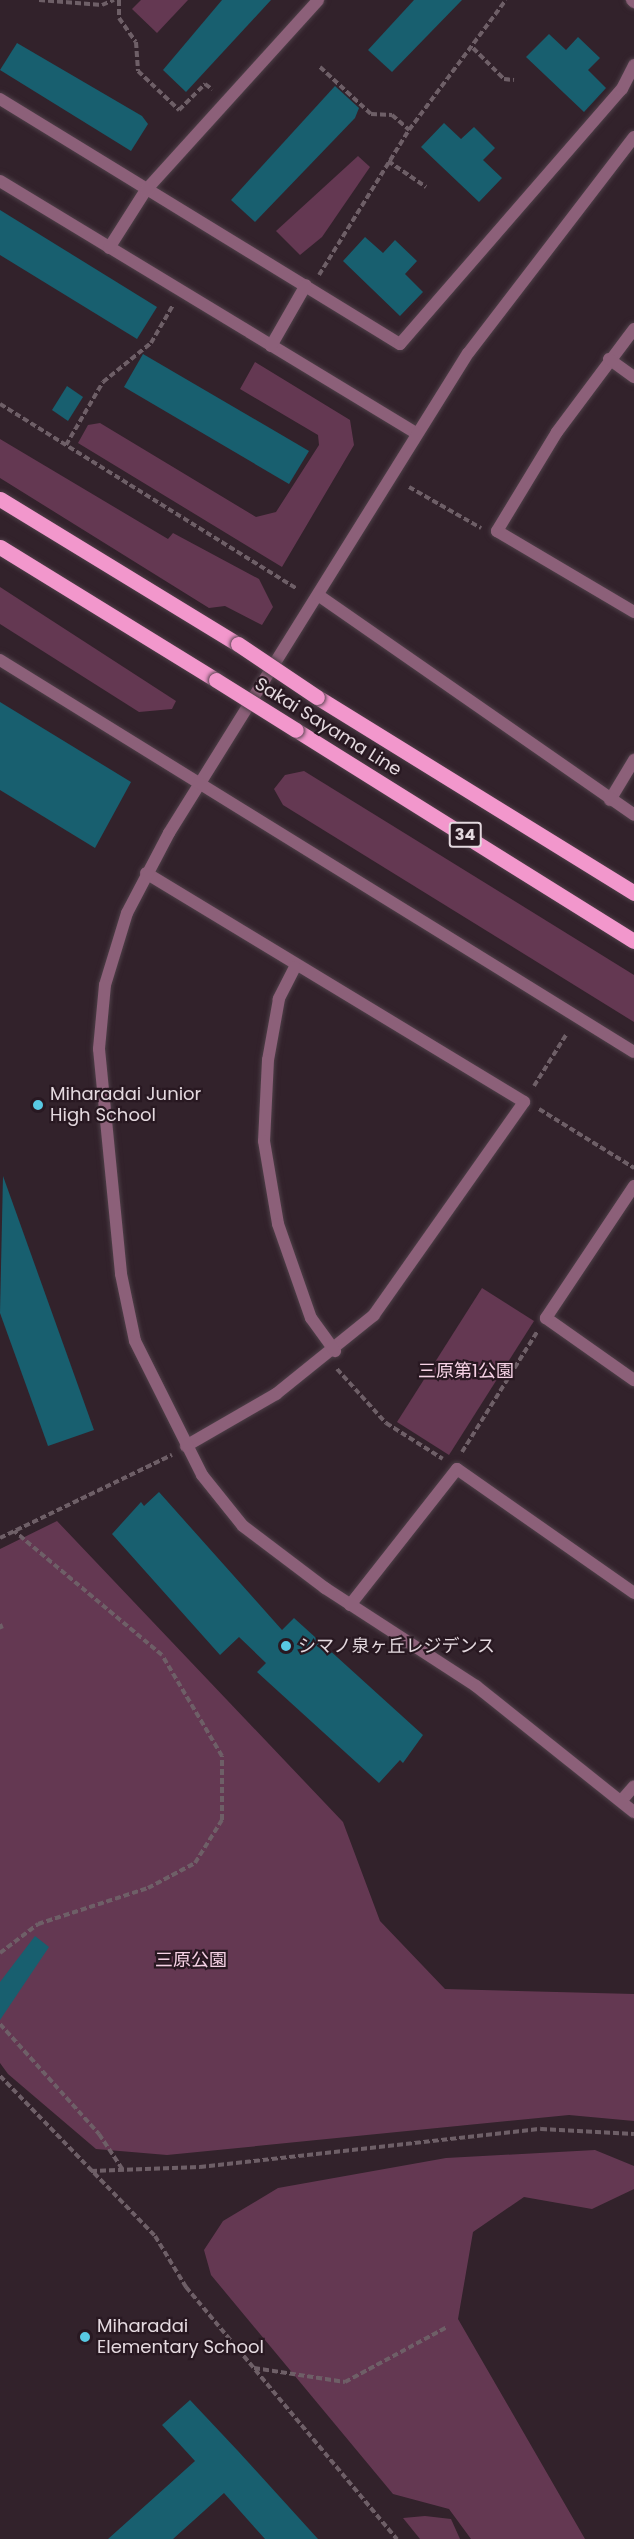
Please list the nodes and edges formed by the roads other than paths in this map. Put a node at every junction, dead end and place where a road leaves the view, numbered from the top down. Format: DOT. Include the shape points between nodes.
graph roads {
  1 [pos="318,0"];
  2 [pos="634,65"];
  3 [pos="0,99"];
  4 [pos="634,137"];
  5 [pos="0,182"];
  6 [pos="146,190"];
  7 [pos="109,248"];
  8 [pos="308,286"];
  9 [pos="634,329"];
  10 [pos="271,346"];
  11 [pos="609,359"];
  12 [pos="634,377"];
  13 [pos="416,433"];
  14 [pos="0,499"];
  15 [pos="0,547"];
  16 [pos="318,595"];
  17 [pos="634,612"];
  18 [pos="0,660"];
  19 [pos="634,760"];
  20 [pos="201,783"];
  21 [pos="610,800"];
  22 [pos="634,815"];
  23 [pos="146,873"];
  24 [pos="634,893"];
  25 [pos="634,941"];
  26 [pos="295,967"];
  27 [pos="634,1052"];
  28 [pos="634,1186"];
  29 [pos="331,1355"];
  30 [pos="634,1380"];
  31 [pos="186,1446"];
  32 [pos="634,1593"];
  33 [pos="351,1605"];
  34 [pos="634,1786"];
  35 [pos="622,1800"];
  36 [pos="634,1812"];
  1 -- 6 [label="street"];
  2 -- 8 [label="street" via="622,89 400,344"];
  3 -- 6 [label="street"];
  4 -- 13 [label="street" via="522,277"];
  5 -- 7 [label="street"];
  6 -- 7 [label="street"];
  6 -- 8 [label="street"];
  7 -- 10 [label="street"];
  8 -- 10 [label="street"];
  9 -- 11 [label="street"];
  10 -- 13 [label="street"];
  11 -- 12 [label="street"];
  11 -- 17 [label="street" via="497,531"];
  13 -- 16 [label="street"];
  14 -- 24 [label="main road, Sakai Sayama Line / 34, bridge"];
  15 -- 25 [label="main road, Sakai Sayama Line / 34, bridge"];
  16 -- 20 [label="street"];
  16 -- 21 [label="street"];
  18 -- 20 [label="street"];
  19 -- 21 [label="street"];
  20 -- 23 [label="street"];
  20 -- 27 [label="street"];
  21 -- 22 [label="street"];
  23 -- 26 [label="street"];
  23 -- 31 [label="street" via="105,985 99,1049 121,1274 135,1341"];
  26 -- 29 [label="street" via="279,999 267,1060 264,1142 278,1224 311,1318"];
  26 -- 29 [label="street" via="524,1102 416,1261 374,1315"];
  28 -- 30 [label="street" via="546,1318"];
  29 -- 31 [label="street" via="276,1394"];
  31 -- 33 [label="street" via="243,1526"];
  32 -- 33 [label="street" via="457,1469"];
  33 -- 35 [label="street" via="476,1686"];
  34 -- 35 [label="street"];
  35 -- 36 [label="street"];
}
